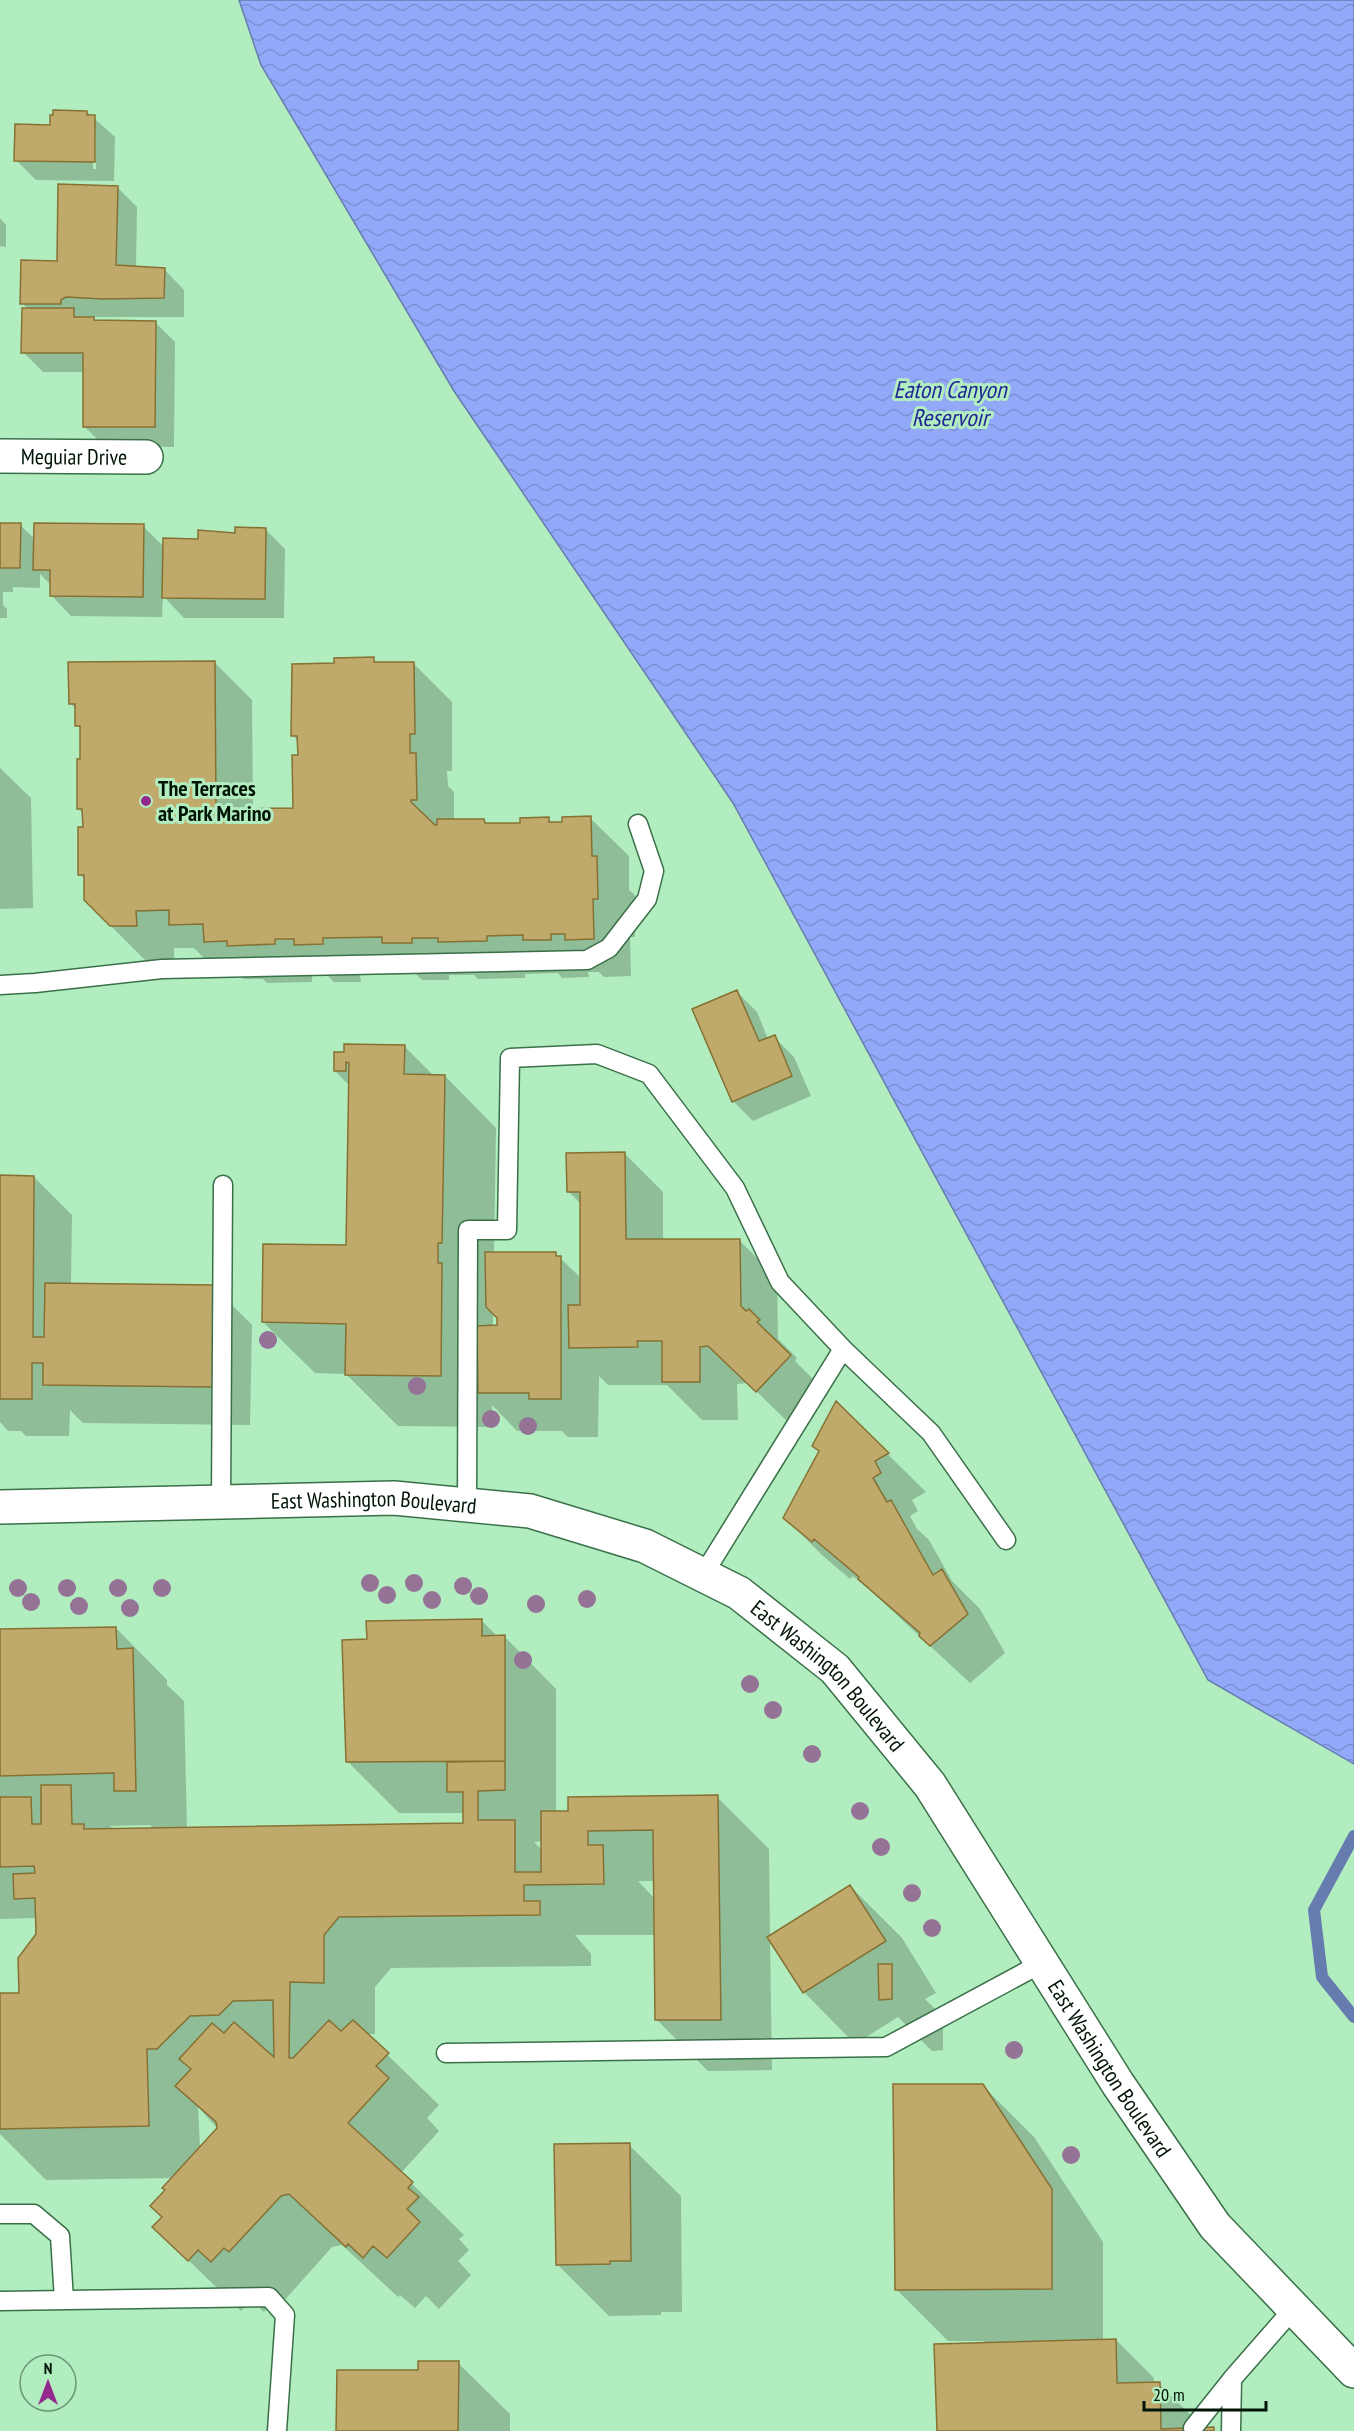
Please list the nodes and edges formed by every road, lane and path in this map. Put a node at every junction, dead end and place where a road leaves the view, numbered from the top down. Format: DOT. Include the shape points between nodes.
graph roads {
  1 [pos="0,456"];
  2 [pos="146,457"];
  3 [pos="638,824"];
  4 [pos="0,985"];
  5 [pos="223,1185"];
  6 [pos="843,1349"];
  7 [pos="221,1502"];
  8 [pos="467,1505"];
  9 [pos="0,1507"];
  10 [pos="1006,1540"];
  11 [pos="703,1575"];
  12 [pos="1042,1963"];
  13 [pos="446,2053"];
  14 [pos="0,2214"];
  15 [pos="64,2300"];
  16 [pos="0,2301"];
  17 [pos="1294,2308"];
  18 [pos="1354,2371"];
  19 [pos="1232,2379"];
  20 [pos="1192,2428"];
  21 [pos="277,2431"];
  22 [pos="1231,2431"];
  1 -- 2 [label="main road, Meguiar Drive"];
  3 -- 4 [label="lane" via="654,871 647,899 609,948 587,960 162,969"];
  5 -- 7 [label="lane"];
  6 -- 8 [label="lane" via="780,1282 735,1188 649,1074 597,1054 510,1058 507,1230 468,1230"];
  6 -- 10 [label="lane" via="931,1433"];
  6 -- 11 [label="lane"];
  7 -- 8 [label="main road, East Washington Boulevard" via="394,1498"];
  7 -- 9 [label="main road, East Washington Boulevard"];
  8 -- 11 [label="main road, East Washington Boulevard" via="530,1511 645,1546"];
  11 -- 12 [label="main road, East Washington Boulevard" via="739,1593 835,1669 930,1785"];
  12 -- 13 [label="lane" via="886,2047"];
  12 -- 17 [label="main road, East Washington Boulevard" via="1118,2084 1215,2226"];
  14 -- 15 [label="lane" via="34,2214 60,2236"];
  15 -- 16 [label="lane"];
  15 -- 21 [label="lane" via="269,2297 285,2314"];
  17 -- 18 [label="main road, East Washington Boulevard"];
  17 -- 19 [label="lane"];
  19 -- 20 [label="lane"];
  19 -- 22 [label="lane"];
}
